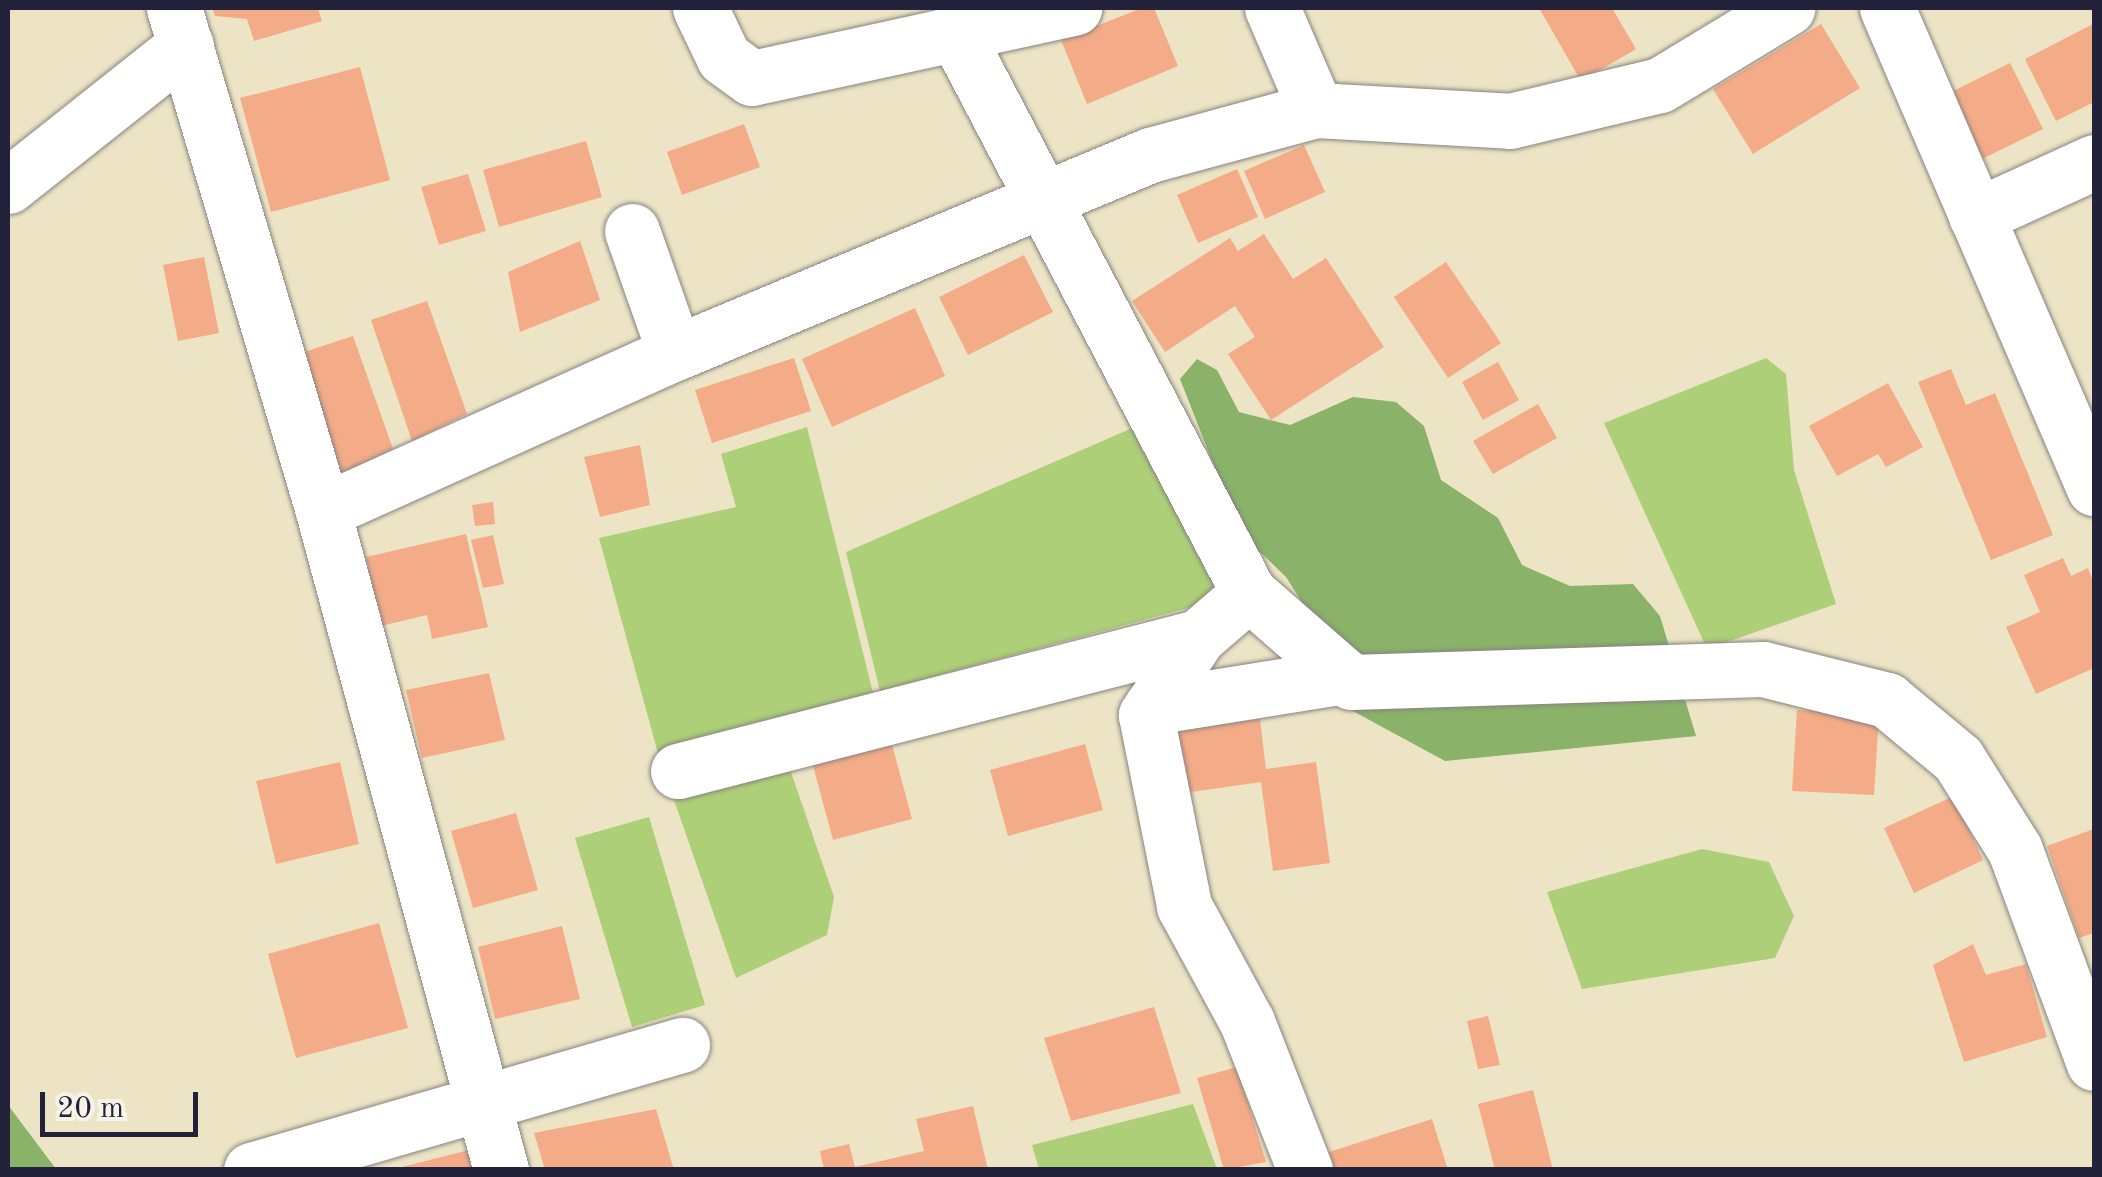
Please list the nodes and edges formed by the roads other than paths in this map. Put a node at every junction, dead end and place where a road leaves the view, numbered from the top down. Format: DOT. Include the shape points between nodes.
graph roads {
  1 [pos="700,8"];
  2 [pos="1074,8"];
  3 [pos="1272,8"];
  4 [pos="1787,8"];
  5 [pos="1887,8"];
  6 [pos="180,26"];
  7 [pos="954,30"];
  8 [pos="1316,110"];
  9 [pos="2094,162"];
  10 [pos="8,186"];
  11 [pos="1038,200"];
  12 [pos="1976,216"];
  13 [pos="632,231"];
  14 [pos="675,353"];
  15 [pos="2094,488"];
  16 [pos="323,512"];
  17 [pos="1249,593"];
  18 [pos="1198,637"];
  19 [pos="1346,676"];
  20 [pos="1151,706"];
  21 [pos="678,771"];
  22 [pos="682,1046"];
  23 [pos="2094,1063"];
  24 [pos="483,1104"];
  25 [pos="251,1170"];
  26 [pos="501,1170"];
  27 [pos="1305,1170"];
  1 -- 7 [label="street" via="724,58 752,78"];
  2 -- 7 [label="street"];
  3 -- 8 [label="street"];
  4 -- 8 [label="street" via="1660,85 1510,121"];
  5 -- 12 [label="street"];
  6 -- 10 [label="street"];
  6 -- 16 [label="street"];
  7 -- 11 [label="street"];
  8 -- 11 [label="street" via="1150,154"];
  9 -- 12 [label="street"];
  11 -- 14 [label="street"];
  11 -- 17 [label="street"];
  12 -- 15 [label="street"];
  13 -- 14 [label="street"];
  14 -- 16 [label="street"];
  16 -- 24 [label="street"];
  17 -- 18 [label="street"];
  17 -- 19 [label="street"];
  18 -- 20 [label="street"];
  18 -- 21 [label="street"];
  19 -- 20 [label="street"];
  19 -- 23 [label="street" via="1351,682 1762,669 1887,700 1958,759 2014,850"];
  20 -- 27 [label="street" via="1146,715 1184,906 1248,1022"];
  22 -- 24 [label="street"];
  24 -- 25 [label="street"];
  24 -- 26 [label="street"];
}
